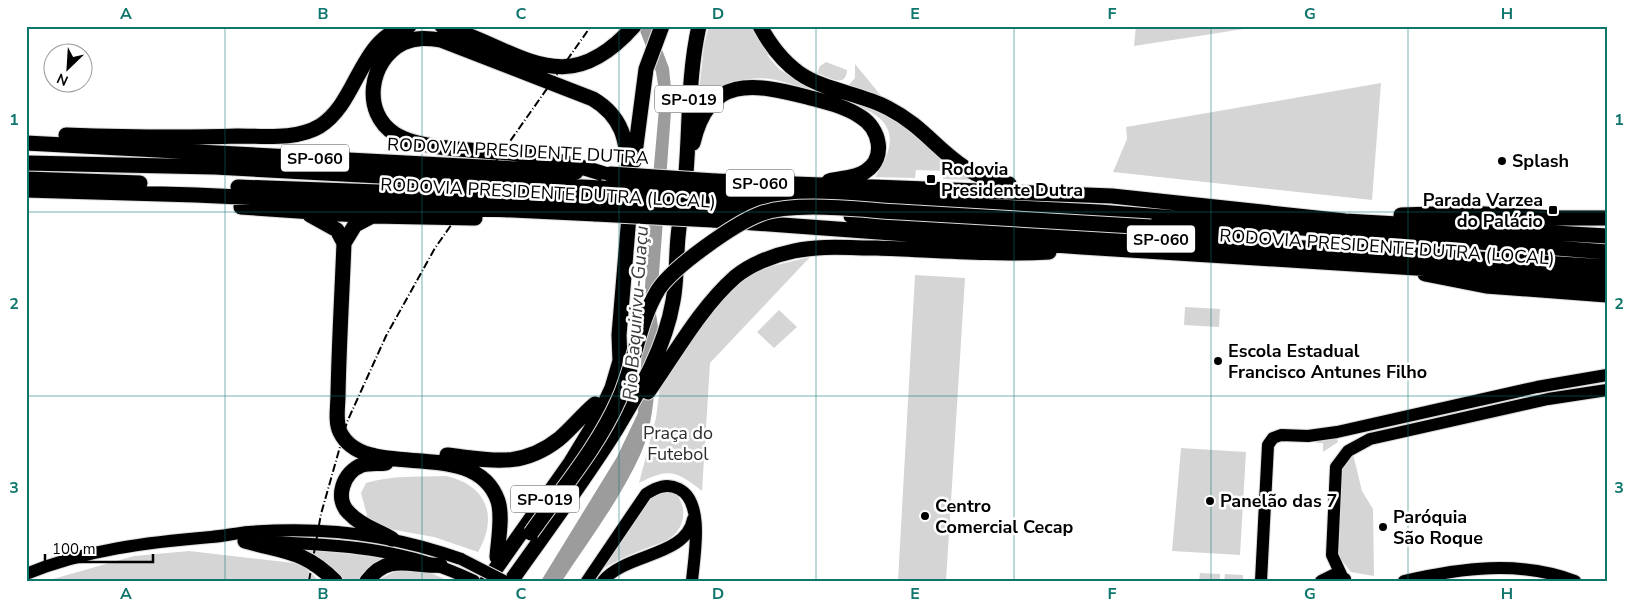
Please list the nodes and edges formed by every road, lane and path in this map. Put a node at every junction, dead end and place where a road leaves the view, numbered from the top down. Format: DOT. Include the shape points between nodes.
graph roads {
  1 [pos="409,26"];
  2 [pos="442,26"];
  3 [pos="699,26"];
  4 [pos="760,26"];
  5 [pos="662,27"];
  6 [pos="632,28"];
  7 [pos="26,134"];
  8 [pos="26,143"];
  9 [pos="26,152"];
  10 [pos="26,162"];
  11 [pos="198,167"];
  12 [pos="686,173"];
  13 [pos="26,179"];
  14 [pos="631,184"];
  15 [pos="806,186"];
  16 [pos="26,190"];
  17 [pos="601,190"];
  18 [pos="1069,194"];
  19 [pos="196,195"];
  20 [pos="714,200"];
  21 [pos="894,202"];
  22 [pos="1176,202"];
  23 [pos="510,210"];
  24 [pos="304,212"];
  25 [pos="372,216"];
  26 [pos="1607,218"];
  27 [pos="1345,221"];
  28 [pos="1607,236"];
  29 [pos="344,243"];
  30 [pos="1082,247"];
  31 [pos="1289,247"];
  32 [pos="1607,252"];
  33 [pos="1397,265"];
  34 [pos="1607,267"];
  35 [pos="1607,280"];
  36 [pos="1607,295"];
  37 [pos="619,335"];
  38 [pos="1607,375"];
  39 [pos="338,384"];
  40 [pos="1607,390"];
  41 [pos="595,404"];
  42 [pos="432,462"];
  43 [pos="594,463"];
  44 [pos="694,511"];
  45 [pos="214,537"];
  46 [pos="392,539"];
  47 [pos="527,539"];
  48 [pos="245,541"];
  49 [pos="497,558"];
  50 [pos="440,565"];
  51 [pos="26,574"];
  52 [pos="1346,580"];
  53 [pos="335,581"];
  54 [pos="367,581"];
  55 [pos="474,581"];
  56 [pos="480,581"];
  57 [pos="487,581"];
  58 [pos="495,581"];
  59 [pos="502,581"];
  60 [pos="511,581"];
  61 [pos="587,581"];
  62 [pos="603,581"];
  63 [pos="692,581"];
  64 [pos="1261,581"];
  65 [pos="1321,581"];
  66 [pos="1404,581"];
  67 [pos="1575,581"];
  1 -- 7 [label="highway" via="385,37 374,48 341,105 320,126 305,132 208,137"];
  2 -- 6 [label="highway" via="534,62 559,67 575,67 594,60"];
  3 -- 12 [label="highway, SP-019" via="689,89"];
  4 -- 18 [label="highway" via="776,52 801,74 888,108 910,122 958,166 972,174 991,181 1059,188"];
  5 -- 14 [label="highway, SP-019" via="646,69"];
  8 -- 17 [label="highway, RODOVIA PRESIDENTE DUTRA / SP-060"];
  9 -- 11 [label="highway" via="172,157"];
  10 -- 11 [label="highway, RODOVIA PRESIDENTE DUTRA / SP-060"];
  11 -- 17 [label="highway, RODOVIA PRESIDENTE DUTRA / SP-060"];
  12 -- 15 [label="highway" via="698,124 712,103 732,90 744,87 773,88 852,111 876,131 877,157 867,171"];
  12 -- 43 [label="highway, SP-019" via="673,300 667,326 644,385"];
  13 -- 17 [label="highway, RODOVIA PRESIDENTE DUTRA / SP-060"];
  14 -- 17 [label="highway" via="621,128 610,112 593,99 440,40 420,38 402,44 380,65 374,80 374,102 383,122 397,136 426,144 547,158"];
  14 -- 37 [label="highway, SP-019"];
  15 -- 18 [label="highway, RODOVIA PRESIDENTE DUTRA / SP-060"];
  15 -- 20 [label="highway, RODOVIA PRESIDENTE DUTRA / SP-060"];
  16 -- 19 [label="highway, RODOVIA PRESIDENTE DUTRA (LOCAL) / SP-060"];
  17 -- 20 [label="highway, RODOVIA PRESIDENTE DUTRA / SP-060, bridge"];
  17 -- 20 [label="highway, RODOVIA PRESIDENTE DUTRA / SP-060, bridge"];
  17 -- 23 [label="highway, RODOVIA PRESIDENTE DUTRA (LOCAL) / SP-060"];
  18 -- 22 [label="highway, RODOVIA PRESIDENTE DUTRA / SP-060"];
  19 -- 23 [label="highway, RODOVIA PRESIDENTE DUTRA (LOCAL) / SP-060"];
  19 -- 24 [label="highway" via="225,205"];
  20 -- 21 [label="highway, RODOVIA PRESIDENTE DUTRA / SP-060"];
  20 -- 30 [label="highway, RODOVIA PRESIDENTE DUTRA (LOCAL) / SP-060"];
  20 -- 31 [label="highway, RODOVIA PRESIDENTE DUTRA / SP-060"];
  21 -- 22 [label="highway" via="907,198 1132,208"];
  21 -- 32 [label="highway, RODOVIA PRESIDENTE DUTRA / SP-060" via="1099,212"];
  22 -- 27 [label="highway, RODOVIA PRESIDENTE DUTRA / SP-060"];
  23 -- 25 [label="highway" via="473,218"];
  24 -- 25 [label="highway"];
  24 -- 29 [label="highway" via="332,226"];
  25 -- 29 [label="highway" via="355,225"];
  26 -- 27 [label="highway" via="1467,213"];
  27 -- 28 [label="highway, RODOVIA PRESIDENTE DUTRA / SP-060"];
  29 -- 39 [label="highway"];
  30 -- 33 [label="highway, RODOVIA PRESIDENTE DUTRA (LOCAL) / SP-060"];
  30 -- 43 [label="highway" via="1025,253 832,247 771,257 737,276 701,315 635,412"];
  31 -- 34 [label="highway, RODOVIA PRESIDENTE DUTRA / SP-060"];
  31 -- 47 [label="highway, bridge" via="1217,232 848,209 788,209 761,214 730,229 668,278 659,289 650,306 619,400 602,432"];
  33 -- 35 [label="highway, RODOVIA PRESIDENTE DUTRA (LOCAL) / SP-060"];
  33 -- 36 [label="highway" via="1463,283"];
  37 -- 41 [label="highway, SP-019"];
  37 -- 57 [label="highway, SP-019" via="618,370 599,416 572,462"];
  38 -- 64 [label="main road" via="1537,387 1336,432 1308,436 1281,434 1273,438 1268,445"];
  39 -- 41 [label="highway" via="350,429 363,443 498,462 519,460 549,447"];
  39 -- 42 [label="highway" via="339,431 350,445 370,454"];
  40 -- 52 [label="main road" via="1548,399 1397,432 1370,439 1348,451 1336,466 1332,555"];
  41 -- 49 [label="highway, SP-019"];
  42 -- 46 [label="highway" via="361,465 343,483 341,500 344,508 363,526"];
  42 -- 49 [label="highway" via="472,470 492,489 499,508"];
  43 -- 60 [label="highway, SP-019"];
  44 -- 61 [label="main road" via="683,491 672,486 646,494"];
  44 -- 62 [label="main road" via="687,534 678,542 622,565"];
  44 -- 63 [label="main road"];
  45 -- 46 [label="main road" via="290,530 344,532"];
  45 -- 48 [label="main road"];
  45 -- 51 [label="main road" via="141,544"];
  46 -- 59 [label="main road, bridge" via="461,559"];
  47 -- 58 [label="highway"];
  47 -- 59 [label="highway"];
  48 -- 50 [label="main road" via="370,548"];
  48 -- 53 [label="highway" via="295,552"];
  49 -- 56 [label="highway, SP-019"];
  50 -- 54 [label="highway" via="390,564"];
  50 -- 55 [label="main road"];
  52 -- 65 [label="main road" via="1328,575"];
  66 -- 67 [label="main road" via="1487,567 1524,570"];
}
